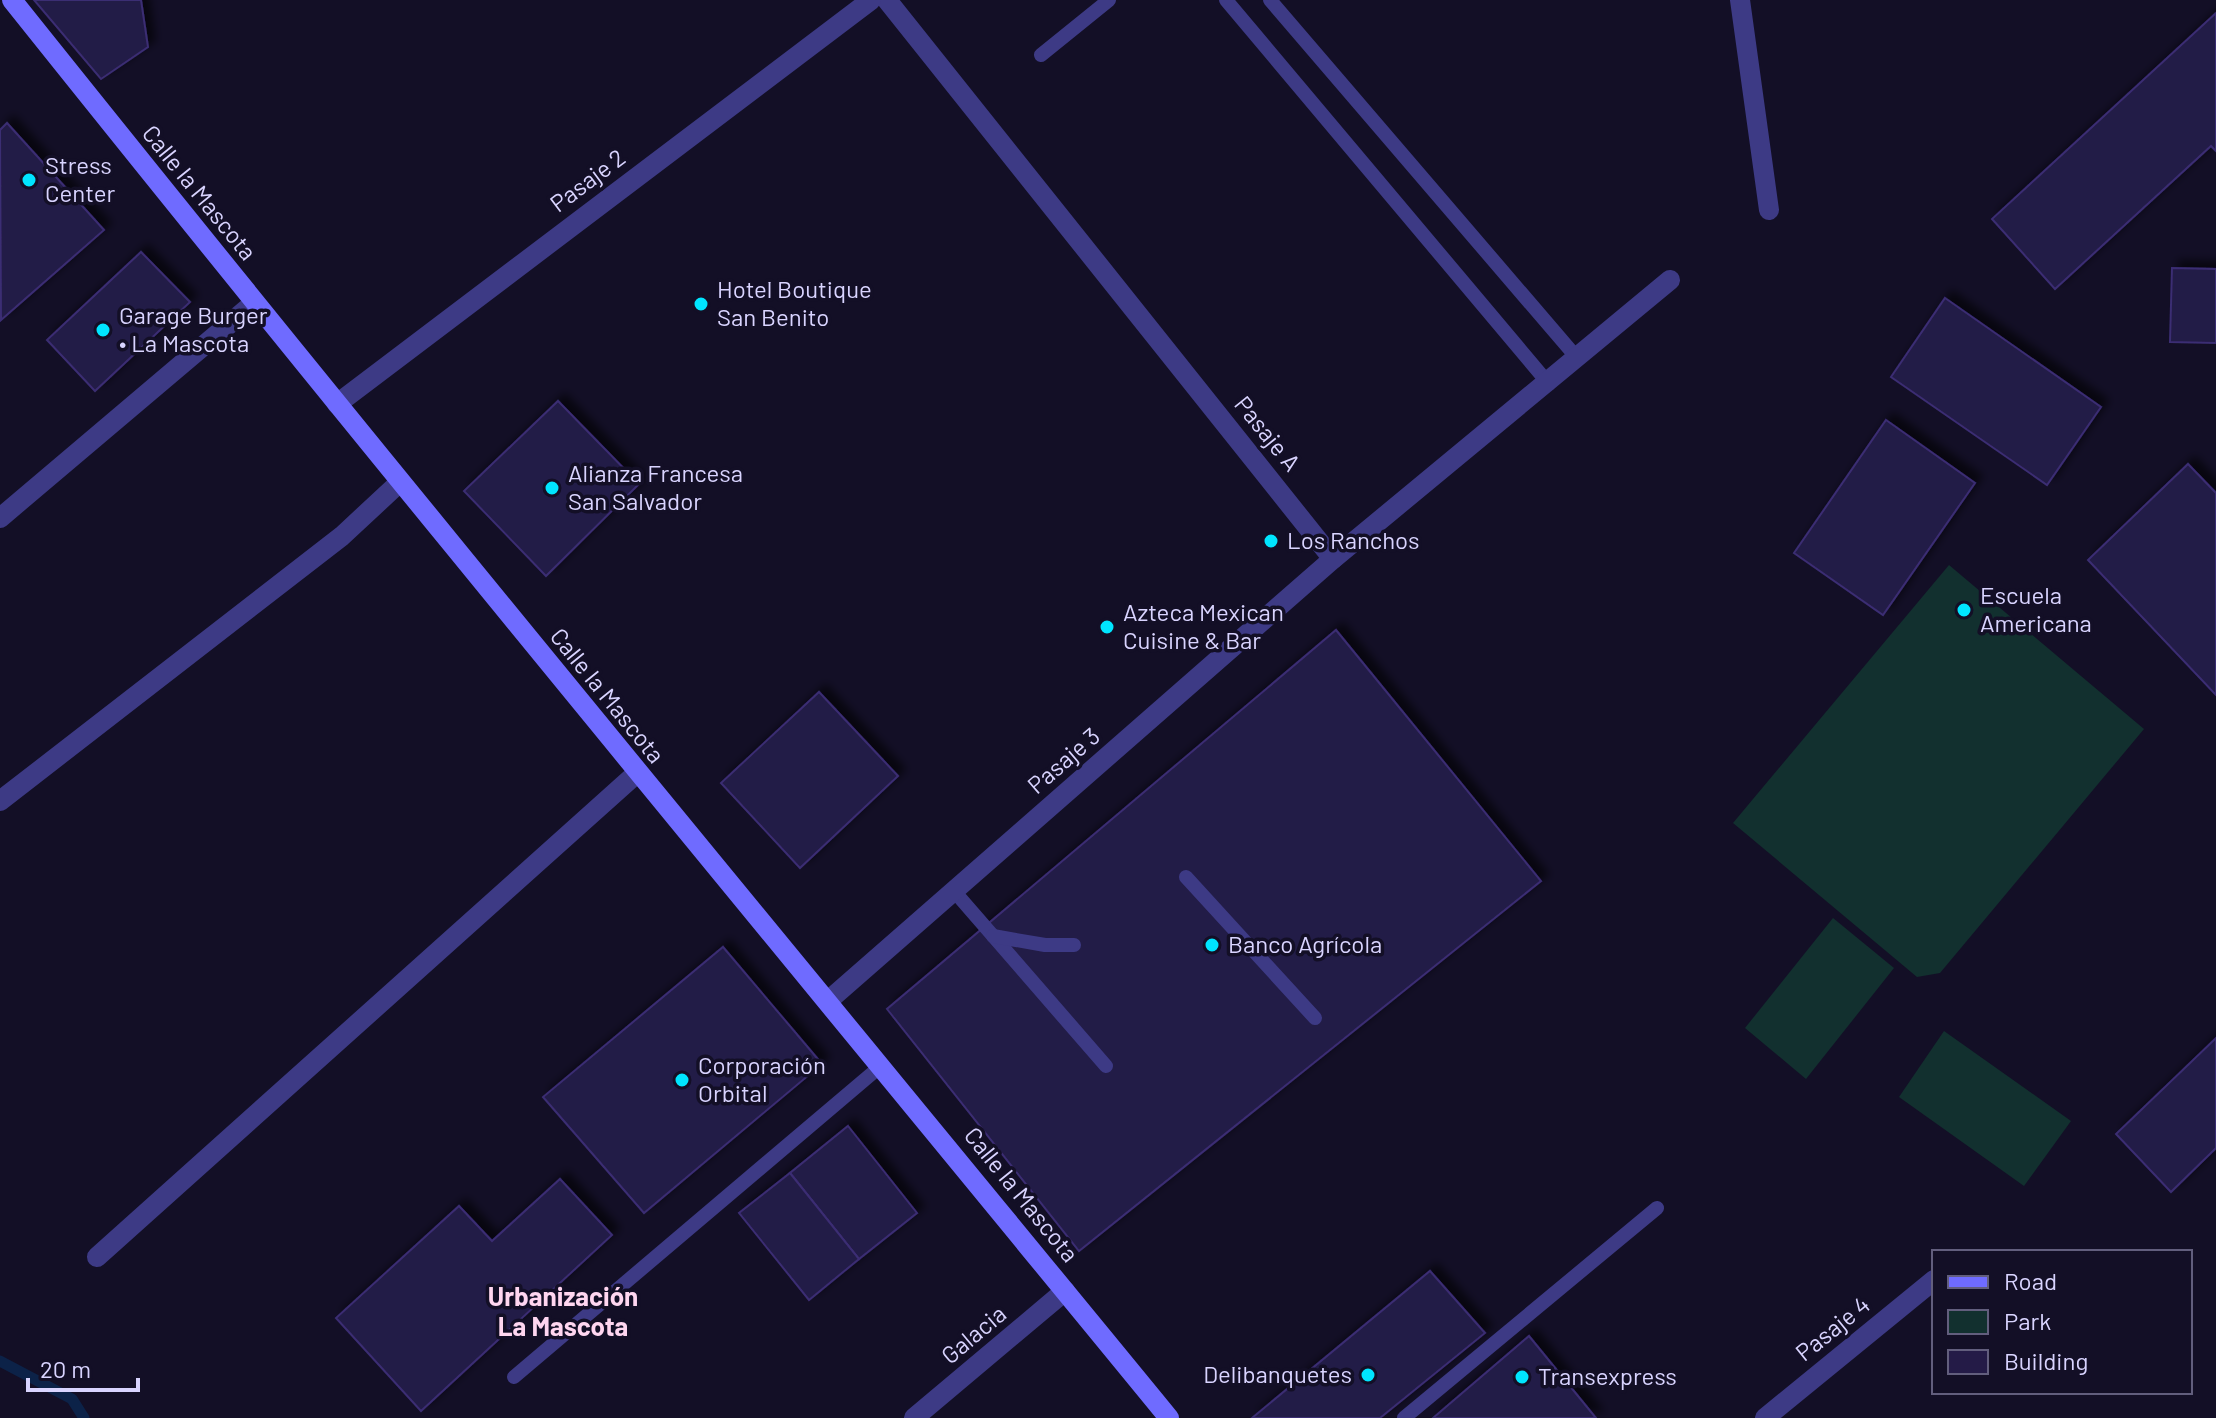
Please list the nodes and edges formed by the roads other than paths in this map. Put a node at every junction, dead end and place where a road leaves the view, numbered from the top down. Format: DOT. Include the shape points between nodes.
graph roads {
  1 [pos="12,0"];
  2 [pos="871,0"];
  3 [pos="887,0"];
  4 [pos="1109,0"];
  5 [pos="1226,0"];
  6 [pos="1270,0"];
  7 [pos="1740,0"];
  8 [pos="1041,55"];
  9 [pos="1769,210"];
  10 [pos="1670,280"];
  11 [pos="254,303"];
  12 [pos="1578,359"];
  13 [pos="1549,384"];
  14 [pos="337,404"];
  15 [pos="400,482"];
  16 [pos="0,518"];
  17 [pos="1333,559"];
  18 [pos="637,773"];
  19 [pos="0,801"];
  20 [pos="1186,877"];
  21 [pos="954,891"];
  22 [pos="993,936"];
  23 [pos="1074,945"];
  24 [pos="828,1001"];
  25 [pos="1315,1018"];
  26 [pos="882,1065"];
  27 [pos="1106,1066"];
  28 [pos="1657,1208"];
  29 [pos="97,1257"];
  30 [pos="1932,1282"];
  31 [pos="1065,1291"];
  32 [pos="514,1377"];
  33 [pos="914,1418"];
  34 [pos="1169,1418"];
  35 [pos="1404,1418"];
  36 [pos="1765,1418"];
  1 -- 11 [label="main road, Calle la Mascota"];
  2 -- 14 [label="street, Pasaje 2"];
  3 -- 17 [label="street, Pasaje A"];
  4 -- 8 [label="lane"];
  5 -- 13 [label="lane"];
  6 -- 12 [label="lane"];
  7 -- 9 [label="street"];
  10 -- 12 [label="street"];
  11 -- 14 [label="main road, Calle la Mascota"];
  11 -- 16 [label="street"];
  12 -- 13 [label="street"];
  13 -- 17 [label="street"];
  14 -- 15 [label="main road, Calle la Mascota"];
  15 -- 18 [label="main road, Calle la Mascota"];
  15 -- 19 [label="street" via="342,536"];
  17 -- 21 [label="street, Pasaje 3"];
  18 -- 24 [label="main road, Calle la Mascota"];
  18 -- 29 [label="street"];
  20 -- 25 [label="lane"];
  21 -- 22 [label="lane"];
  21 -- 24 [label="street, Pasaje 3"];
  22 -- 23 [label="lane"];
  22 -- 27 [label="lane"];
  24 -- 26 [label="main road, Calle la Mascota"];
  26 -- 31 [label="main road, Calle la Mascota"];
  26 -- 32 [label="lane"];
  28 -- 35 [label="lane"];
  30 -- 36 [label="street, Pasaje 4"];
  31 -- 33 [label="street, Galacia"];
  31 -- 34 [label="main road, Calle la Mascota"];
}
